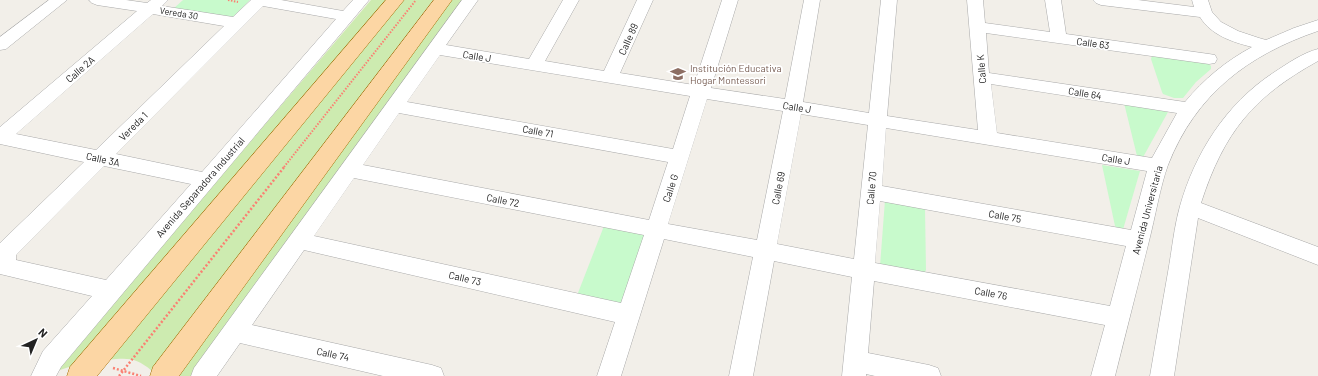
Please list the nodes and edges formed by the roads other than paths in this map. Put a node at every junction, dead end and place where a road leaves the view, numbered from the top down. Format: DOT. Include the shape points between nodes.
graph roads {
  1 [pos="59,0"];
  2 [pos="97,0"];
  3 [pos="361,0"];
  4 [pos="395,0"];
  5 [pos="444,0"];
  6 [pos="470,0"];
  7 [pos="571,0"];
  8 [pos="645,0"];
  9 [pos="730,0"];
  10 [pos="812,0"];
  11 [pos="889,0"];
  12 [pos="975,0"];
  13 [pos="1053,0"];
  14 [pos="1101,0"];
  15 [pos="260,1"];
  16 [pos="155,4"];
  17 [pos="1202,6"];
  18 [pos="347,16"];
  19 [pos="237,23"];
  20 [pos="1318,25"];
  21 [pos="977,27"];
  22 [pos="1059,39"];
  23 [pos="0,45"];
  24 [pos="1267,45"];
  25 [pos="436,49"];
  26 [pos="1318,54"];
  27 [pos="1209,59"];
  28 [pos="534,65"];
  29 [pos="610,77"];
  30 [pos="981,77"];
  31 [pos="700,92"];
  32 [pos="396,106"];
  33 [pos="793,107"];
  34 [pos="1189,109"];
  35 [pos="878,120"];
  36 [pos="0,137"];
  37 [pos="988,138"];
  38 [pos="680,157"];
  39 [pos="100,158"];
  40 [pos="1158,166"];
  41 [pos="350,170"];
  42 [pos="206,180"];
  43 [pos="871,192"];
  44 [pos="1190,207"];
  45 [pos="657,230"];
  46 [pos="300,240"];
  47 [pos="1138,240"];
  48 [pos="2,251"];
  49 [pos="765,251"];
  50 [pos="1318,256"];
  51 [pos="864,270"];
  52 [pos="111,291"];
  53 [pos="629,315"];
  54 [pos="1118,318"];
  55 [pos="235,332"];
  56 [pos="855,369"];
  57 [pos="43,376"];
  58 [pos="80,376"];
  59 [pos="163,376"];
  60 [pos="203,376"];
  61 [pos="432,376"];
  62 [pos="609,376"];
  63 [pos="741,376"];
  64 [pos="930,376"];
  65 [pos="1103,376"];
  66 [pos="1162,376"];
  1 -- 23 [label="street"];
  2 -- 16 [label="street, Vereda 30"];
  3 -- 18 [label="street, Avenida Separadora Industrial"];
  4 -- 58 [label="main road"];
  5 -- 59 [label="main road"];
  6 -- 25 [label="street"];
  7 -- 28 [label="street"];
  8 -- 29 [label="street, Calle 89"];
  9 -- 31 [label="street, Calle G"];
  10 -- 33 [label="street, Calle 69"];
  11 -- 35 [label="street, Calle 70"];
  12 -- 21 [label="street, Calle K"];
  13 -- 22 [label="street"];
  14 -- 17 [label="street"];
  15 -- 18 [label="street"];
  15 -- 19 [label="street, Vereda 1"];
  16 -- 19 [label="street, Vereda 30"];
  16 -- 36 [label="street, Calle 2A"];
  17 -- 24 [label="street" via="1219,28"];
  18 -- 42 [label="street, Avenida Separadora Industrial"];
  19 -- 39 [label="street, Vereda 1"];
  20 -- 24 [label="street, Avenida Universitaria"];
  21 -- 22 [label="street, Calle 63"];
  21 -- 30 [label="street, Calle K"];
  22 -- 27 [label="street, Calle 63"];
  24 -- 34 [label="street, Avenida Universitaria" via="1228,70"];
  25 -- 28 [label="street, Calle J"];
  25 -- 32 [label="street"];
  26 -- 44 [label="street" via="1291,68 1264,87 1230,122 1214,145"];
  28 -- 29 [label="street, Calle J"];
  29 -- 31 [label="street, Calle J"];
  30 -- 34 [label="street, Calle 64"];
  30 -- 37 [label="street, Calle K"];
  31 -- 33 [label="street, Calle J"];
  31 -- 38 [label="street, Calle G"];
  32 -- 38 [label="street, Calle 71"];
  32 -- 41 [label="street"];
  33 -- 35 [label="street, Calle J"];
  33 -- 49 [label="street, Calle 69"];
  34 -- 40 [label="street, Avenida Universitaria"];
  35 -- 37 [label="street, Calle J"];
  35 -- 43 [label="street, Calle 70"];
  36 -- 39 [label="street, Calle 3A"];
  37 -- 40 [label="street, Calle J"];
  38 -- 45 [label="street, Calle G"];
  39 -- 42 [label="street, Calle 3A"];
  39 -- 48 [label="street, Vereda 1"];
  40 -- 47 [label="street, Avenida Universitaria"];
  41 -- 45 [label="street, Calle 72"];
  41 -- 46 [label="street"];
  42 -- 52 [label="street, Avenida Separadora Industrial"];
  43 -- 47 [label="street, Calle 75"];
  43 -- 51 [label="street, Calle 70"];
  44 -- 50 [label="street"];
  44 -- 66 [label="street"];
  45 -- 49 [label="street, Calle 72"];
  45 -- 53 [label="street, Calle G"];
  46 -- 53 [label="street, Calle 73"];
  46 -- 55 [label="street"];
  47 -- 54 [label="street, Avenida Universitaria"];
  48 -- 52 [label="street" via="5,267"];
  49 -- 51 [label="street, Calle 76"];
  49 -- 63 [label="street, Calle 69"];
  51 -- 54 [label="street, Calle 76"];
  51 -- 56 [label="street, Calle 70"];
  52 -- 57 [label="street, Avenida Separadora Industrial" via="52,359"];
  53 -- 62 [label="street, Calle G"];
  54 -- 65 [label="street, Avenida Universitaria"];
  55 -- 60 [label="street"];
  55 -- 61 [label="street, Calle 74"];
  56 -- 64 [label="street"];
}
